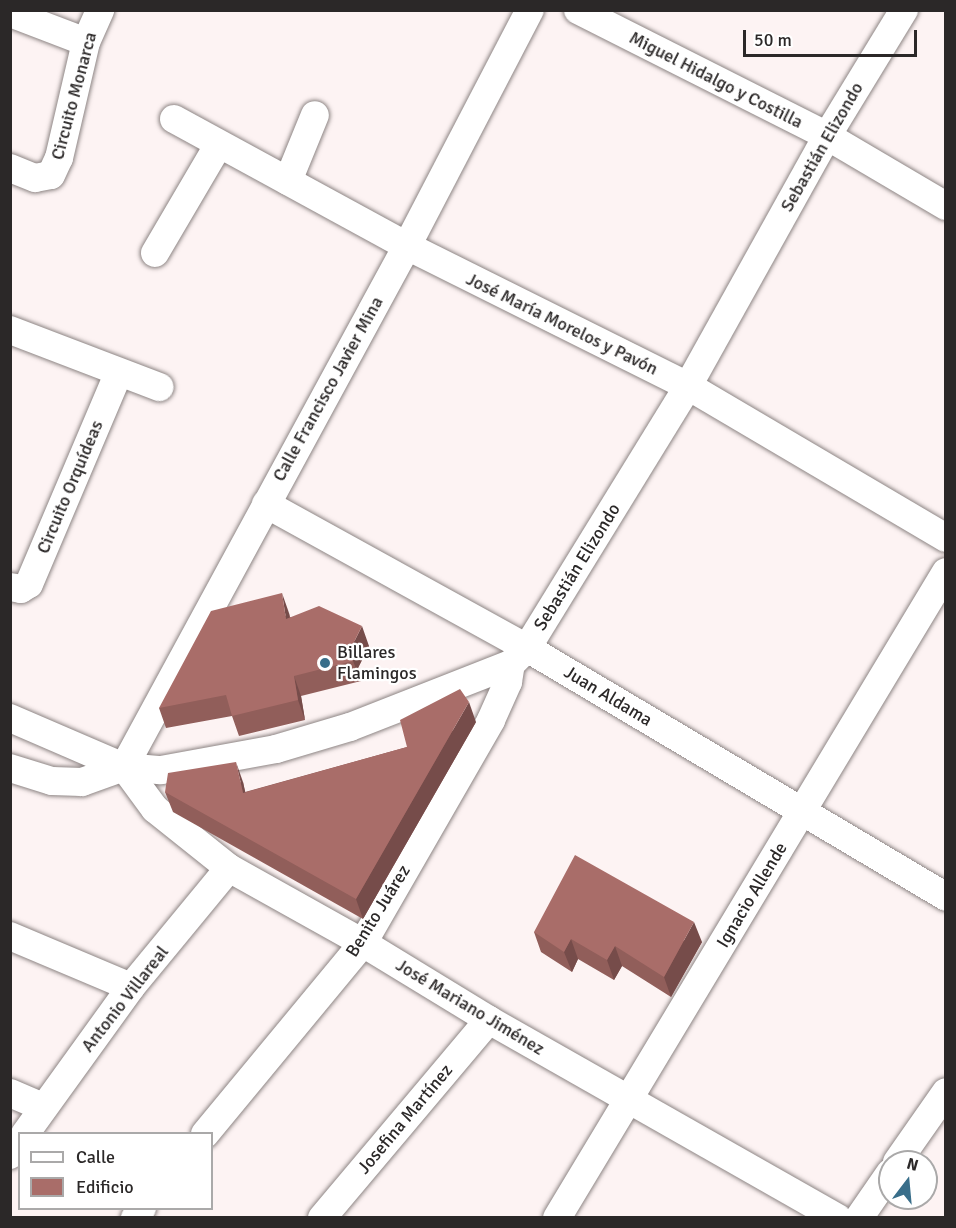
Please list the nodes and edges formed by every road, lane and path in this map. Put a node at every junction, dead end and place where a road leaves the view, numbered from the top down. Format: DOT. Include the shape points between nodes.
graph roads {
  1 [pos="100,10"];
  2 [pos="530,10"];
  3 [pos="578,10"];
  4 [pos="904,10"];
  5 [pos="10,13"];
  6 [pos="86,42"];
  7 [pos="315,115"];
  8 [pos="174,119"];
  9 [pos="827,136"];
  10 [pos="219,144"];
  11 [pos="10,168"];
  12 [pos="288,181"];
  13 [pos="945,206"];
  14 [pos="407,246"];
  15 [pos="155,253"];
  16 [pos="10,330"];
  17 [pos="119,372"];
  18 [pos="688,386"];
  19 [pos="159,387"];
  20 [pos="266,504"];
  21 [pos="945,538"];
  22 [pos="945,572"];
  23 [pos="10,587"];
  24 [pos="519,656"];
  25 [pos="10,718"];
  26 [pos="124,767"];
  27 [pos="10,768"];
  28 [pos="802,811"];
  29 [pos="229,868"];
  30 [pos="945,897"];
  31 [pos="10,936"];
  32 [pos="363,943"];
  33 [pos="131,987"];
  34 [pos="489,1020"];
  35 [pos="945,1092"];
  36 [pos="10,1093"];
  37 [pos="630,1097"];
  38 [pos="43,1107"];
  39 [pos="26,1132"];
  40 [pos="207,1132"];
  41 [pos="905,1150"];
  42 [pos="878,1190"];
  43 [pos="322,1218"];
  44 [pos="557,1218"];
  45 [pos="838,1218"];
  46 [pos="859,1218"];
  1 -- 6 [label="street, Circuito Monarca"];
  2 -- 14 [label="street, Calle Francisco Javier Mina"];
  3 -- 9 [label="street, Miguel Hidalgo y Costilla"];
  4 -- 9 [label="street, Sebastián Elizondo"];
  5 -- 6 [label="street"];
  6 -- 11 [label="street, Circuito Monarca" via="59,158 51,175 35,178"];
  7 -- 12 [label="street"];
  8 -- 10 [label="street, José María Morelos y Pavón"];
  9 -- 13 [label="street, Miguel Hidalgo y Costilla"];
  9 -- 18 [label="street, Sebastián Elizondo"];
  10 -- 12 [label="street, José María Morelos y Pavón"];
  10 -- 15 [label="street"];
  12 -- 14 [label="street, José María Morelos y Pavón"];
  14 -- 18 [label="street, José María Morelos y Pavón"];
  14 -- 20 [label="street, Calle Francisco Javier Mina"];
  16 -- 17 [label="street"];
  17 -- 19 [label="street"];
  17 -- 23 [label="street, Circuito Orquídeas" via="29,584 21,589"];
  18 -- 21 [label="street, José María Morelos y Pavón"];
  18 -- 24 [label="street, Sebastián Elizondo"];
  20 -- 24 [label="street, Juan Aldama"];
  20 -- 26 [label="street, Calle Francisco Javier Mina"];
  22 -- 28 [label="street, Ignacio Allende"];
  24 -- 26 [label="street" via="372,719 276,749 161,770"];
  24 -- 28 [label="street, Juan Aldama"];
  24 -- 32 [label="street, Benito Juárez" via="491,720"];
  25 -- 26 [label="street"];
  26 -- 27 [label="street" via="81,782 52,781"];
  26 -- 29 [label="street, José Mariano Jiménez" via="155,809"];
  28 -- 30 [label="street, Juan Aldama"];
  28 -- 37 [label="street, Ignacio Allende"];
  29 -- 32 [label="street, José Mariano Jiménez"];
  29 -- 33 [label="street, Antonio Villareal"];
  31 -- 33 [label="street"];
  32 -- 34 [label="street, José Mariano Jiménez"];
  32 -- 40 [label="street, Benito Juárez"];
  33 -- 38 [label="street, Antonio Villareal"];
  34 -- 37 [label="street, José Mariano Jiménez"];
  34 -- 43 [label="street, Josefina Martínez"];
  35 -- 41 [label="street"];
  36 -- 38 [label="street"];
  37 -- 44 [label="street, Ignacio Allende"];
  37 -- 45 [label="street, José Mariano Jiménez"];
  38 -- 39 [label="street, Antonio Villareal"];
  42 -- 46 [label="street"];
}
